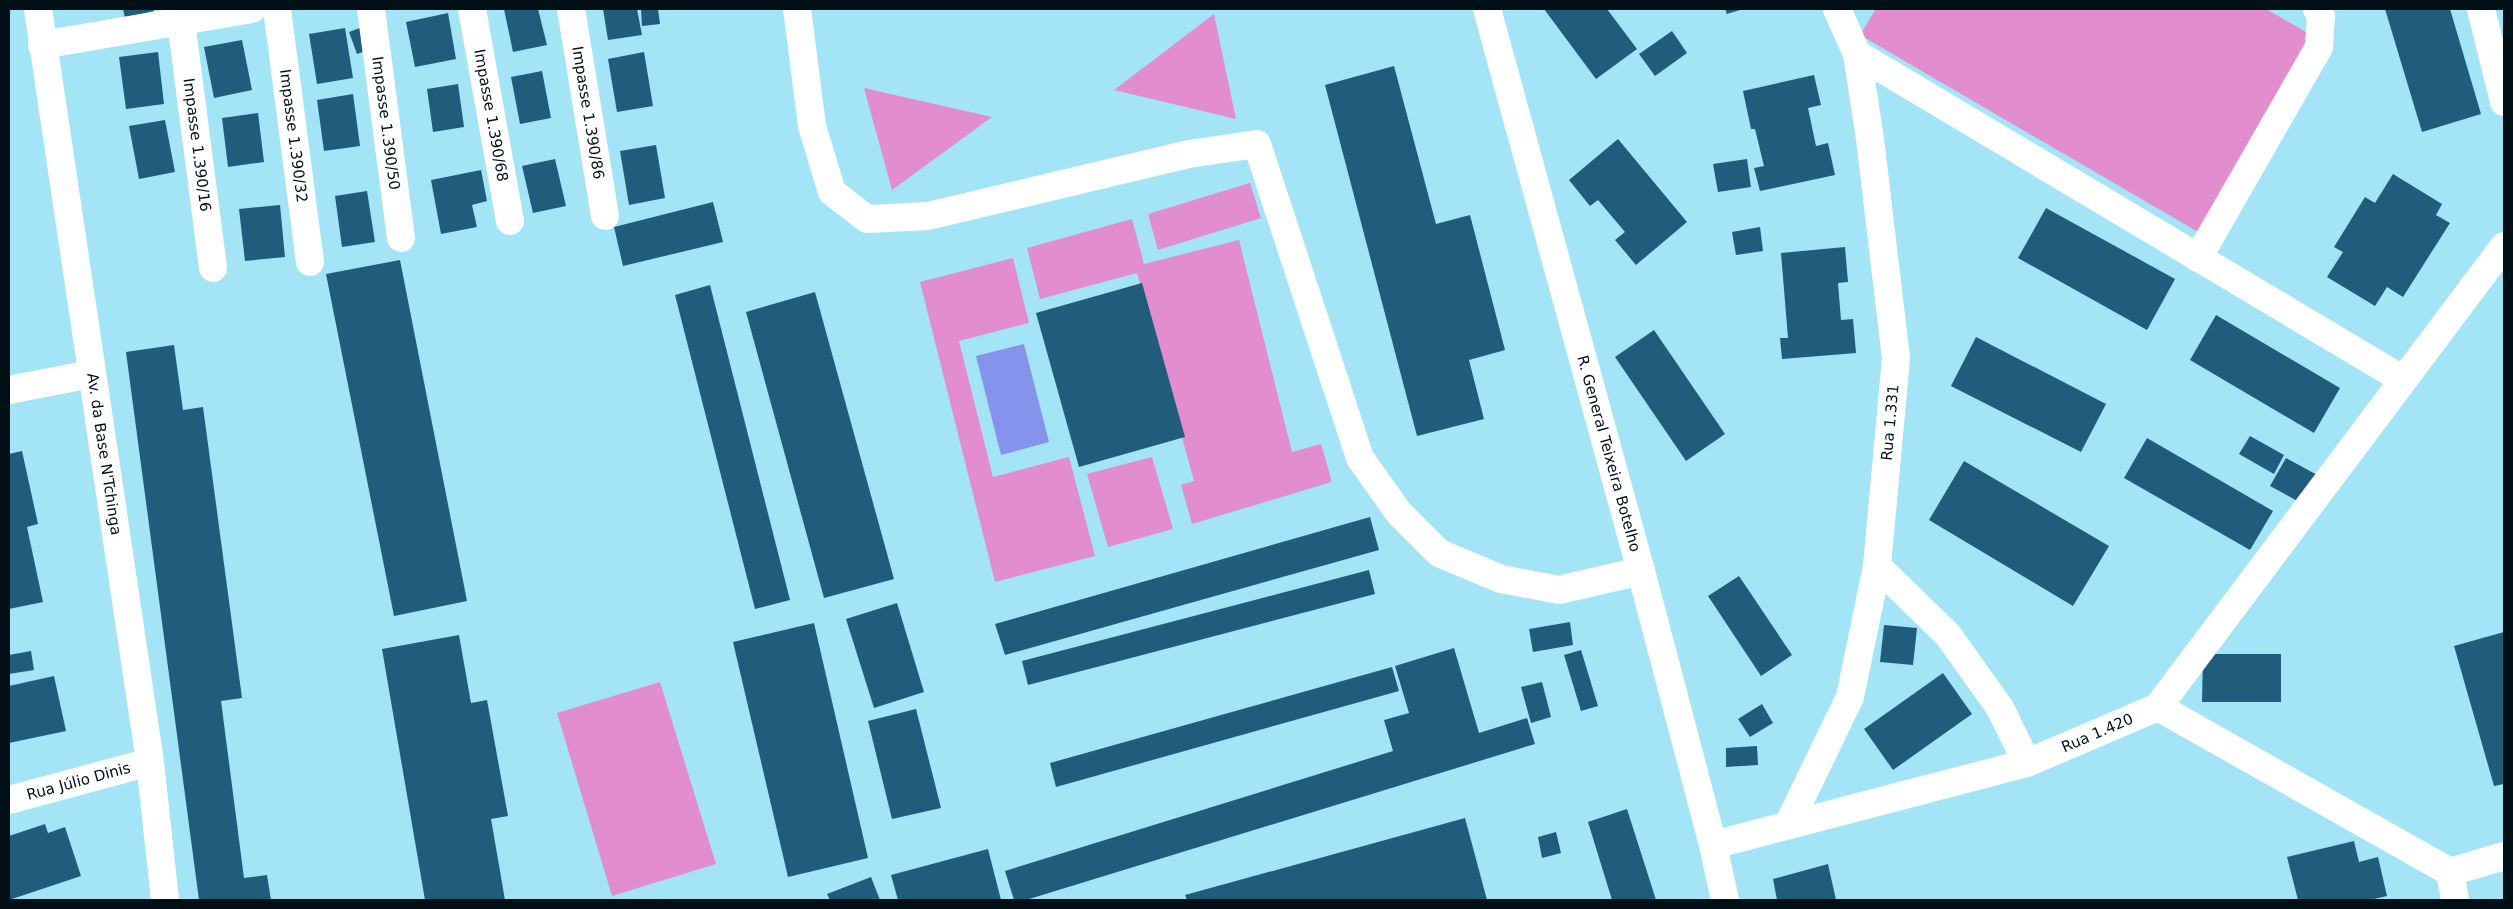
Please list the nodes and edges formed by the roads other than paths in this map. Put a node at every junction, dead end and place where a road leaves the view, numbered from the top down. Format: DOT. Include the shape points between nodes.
graph roads {
  1 [pos="38,9"];
  2 [pos="252,9"];
  3 [pos="277,9"];
  4 [pos="371,9"];
  5 [pos="472,9"];
  6 [pos="571,9"];
  7 [pos="797,9"];
  8 [pos="1487,9"];
  9 [pos="1837,9"];
  10 [pos="2317,9"];
  11 [pos="2481,9"];
  12 [pos="181,22"];
  13 [pos="42,45"];
  14 [pos="1856,54"];
  15 [pos="2504,102"];
  16 [pos="605,216"];
  17 [pos="510,221"];
  18 [pos="402,238"];
  19 [pos="2504,246"];
  20 [pos="2198,258"];
  21 [pos="310,262"];
  22 [pos="214,268"];
  23 [pos="91,374"];
  24 [pos="2402,379"];
  25 [pos="9,390"];
  26 [pos="1877,566"];
  27 [pos="1641,571"];
  28 [pos="2158,707"];
  29 [pos="150,762"];
  30 [pos="2027,763"];
  31 [pos="9,800"];
  32 [pos="1788,825"];
  33 [pos="1712,845"];
  34 [pos="2504,856"];
  35 [pos="2450,872"];
  36 [pos="165,900"];
  37 [pos="1725,900"];
  38 [pos="2455,900"];
  1 -- 13 [label="street, Av. da Base N'Tchinga"];
  2 -- 12 [label="street"];
  3 -- 21 [label="street, Impasse 1.390/32"];
  4 -- 18 [label="street, Impasse 1.390/50"];
  5 -- 17 [label="street, Impasse 1.390/68"];
  6 -- 16 [label="street, Impasse 1.390/86"];
  7 -- 27 [label="street" via="812,126 832,192 867,219 928,216 1190,154 1257,144 1360,458 1399,514 1438,553 1501,579 1559,590"];
  8 -- 27 [label="street, R. General Teixeira Botelho"];
  9 -- 14 [label="street, Rua 1.331"];
  10 -- 20 [label="street" via="2321,16 2320,47"];
  11 -- 15 [label="street"];
  12 -- 13 [label="street"];
  12 -- 22 [label="street, Impasse 1.390/16"];
  13 -- 23 [label="street, Av. da Base N'Tchinga"];
  14 -- 20 [label="street"];
  14 -- 26 [label="street, Rua 1.331" via="1870,139 1896,358"];
  19 -- 24 [label="street"];
  20 -- 24 [label="street"];
  23 -- 25 [label="street"];
  23 -- 29 [label="street, Av. da Base N'Tchinga"];
  24 -- 28 [label="street"];
  26 -- 30 [label="street" via="1948,634 2000,708"];
  26 -- 32 [label="street, Rua 1.331" via="1850,697"];
  27 -- 33 [label="street, R. General Teixeira Botelho"];
  28 -- 30 [label="street, Rua 1.420"];
  28 -- 35 [label="street"];
  29 -- 31 [label="street, Rua Júlio Dinis"];
  29 -- 36 [label="street, Av. da Base N'Tchinga"];
  30 -- 32 [label="street, Rua 1.420"];
  32 -- 33 [label="street, Rua 1.420"];
  33 -- 37 [label="street, R. General Teixeira Botelho"];
  34 -- 35 [label="street"];
  35 -- 38 [label="street"];
}
